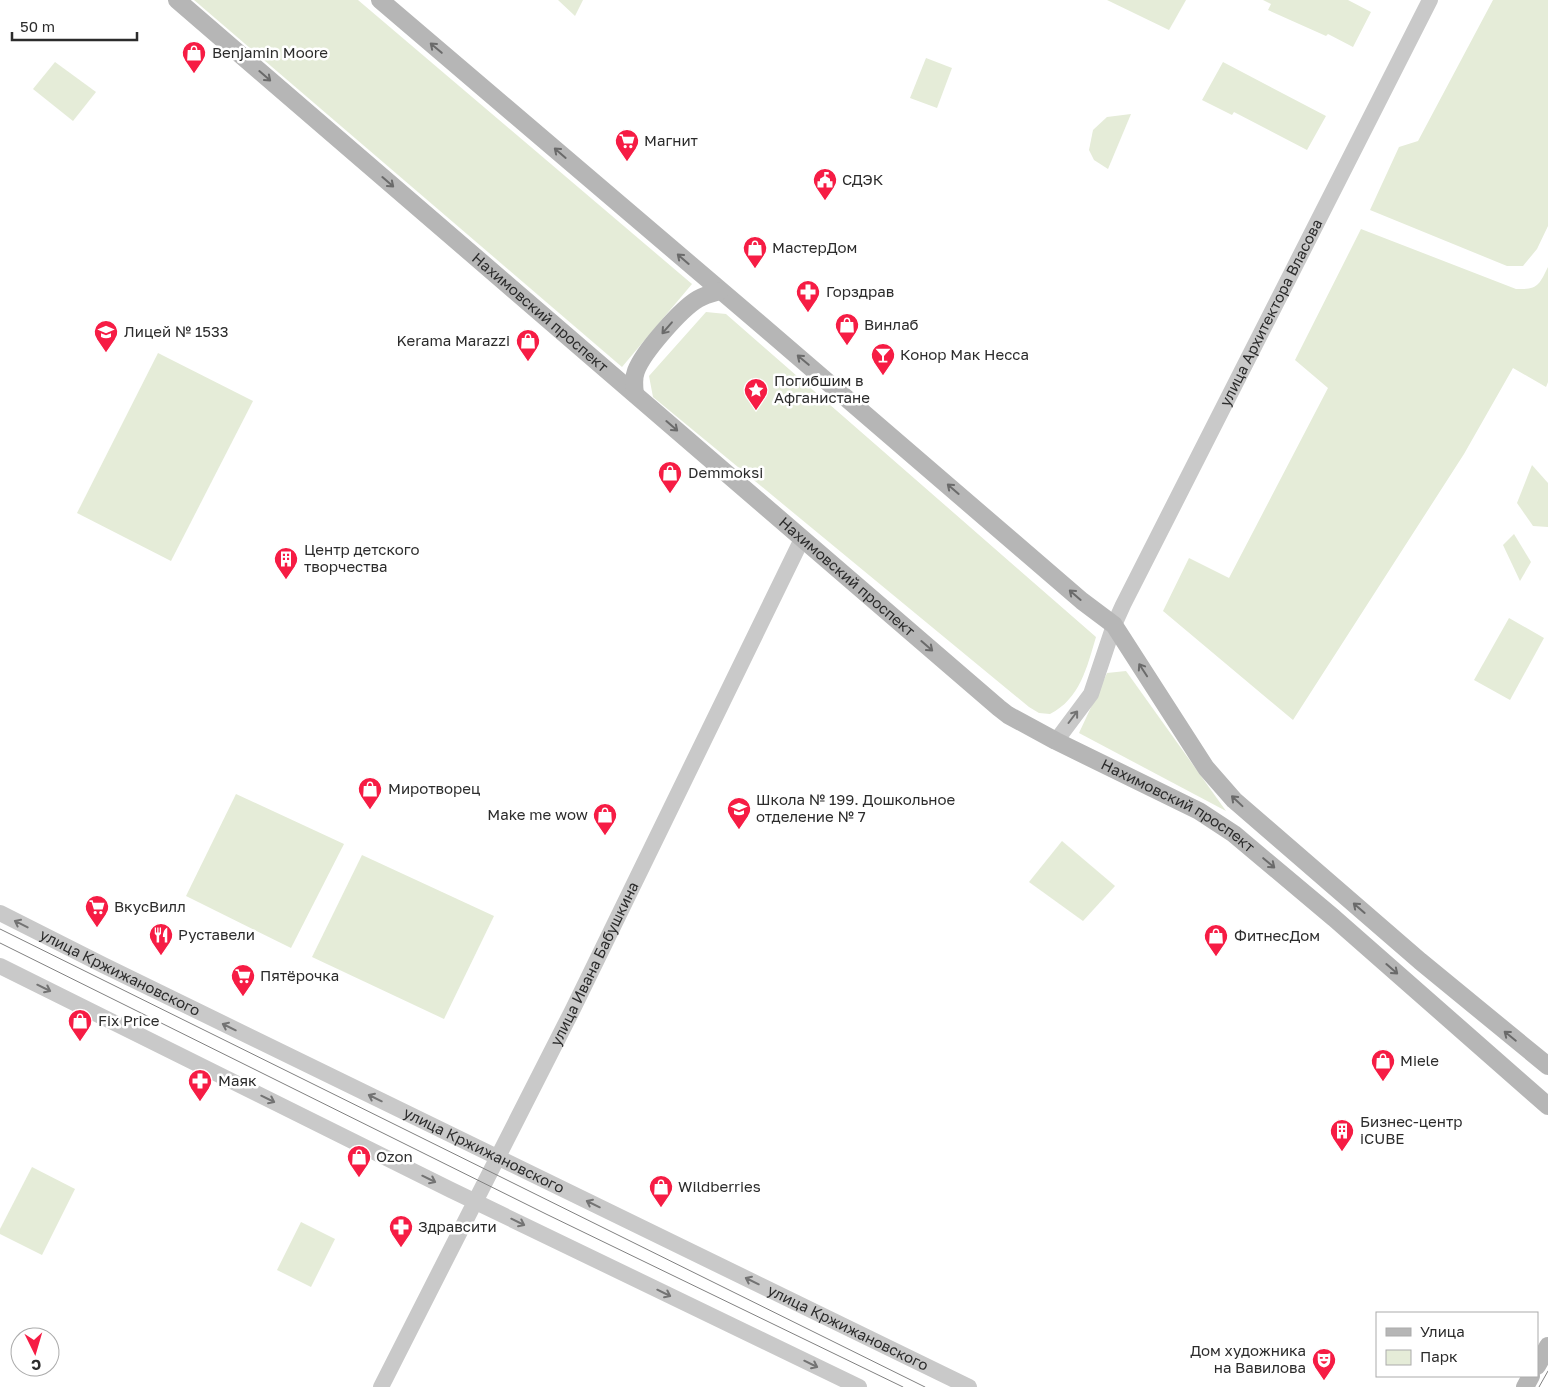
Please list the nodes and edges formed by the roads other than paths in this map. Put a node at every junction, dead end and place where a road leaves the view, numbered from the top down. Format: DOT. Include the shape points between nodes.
graph roads {
  1 [pos="177,0"];
  2 [pos="380,0"];
  3 [pos="1430,0"];
  4 [pos="720,291"];
  5 [pos="635,394"];
  6 [pos="802,539"];
  7 [pos="1114,625"];
  8 [pos="1056,741"];
  9 [pos="0,913"];
  10 [pos="0,966"];
  11 [pos="1548,1066"];
  12 [pos="1548,1106"];
  13 [pos="497,1158"];
  14 [pos="474,1201"];
  15 [pos="1548,1346"];
  16 [pos="1538,1364"];
  17 [pos="381,1387"];
  18 [pos="859,1387"];
  19 [pos="969,1387"];
  1 -- 5 [label="main road, Нахимовский проспект, one-way"];
  4 -- 2 [label="main road, Нахимовский проспект, one-way"];
  3 -- 7 [label="street, улица Архитектора Власова"];
  4 -- 5 [label="main road, one-way" via="700,298 686,308 663,332 636,371"];
  7 -- 4 [label="main road, Нахимовский проспект, one-way"];
  5 -- 6 [label="main road, Нахимовский проспект, one-way"];
  6 -- 8 [label="main road, Нахимовский проспект, one-way" via="1008,715"];
  6 -- 13 [label="street, улица Ивана Бабушкина"];
  8 -- 7 [label="street, улица Архитектора Власова, one-way" via="1091,694"];
  11 -- 7 [label="main road, Нахимовский проспект, one-way" via="1420,961 1234,800 1206,768"];
  8 -- 12 [label="main road, Нахимовский проспект, one-way" via="1199,811 1234,834"];
  13 -- 9 [label="street, улица Кржижановского, one-way"];
  10 -- 14 [label="street, one-way"];
  13 -- 14 [label="street, улица Ивана Бабушкина"];
  19 -- 13 [label="street, улица Кржижановского, one-way"];
  14 -- 17 [label="street, улица Ивана Бабушкина"];
  14 -- 18 [label="street, one-way"];
  15 -- 16 [label="main road"];
}
